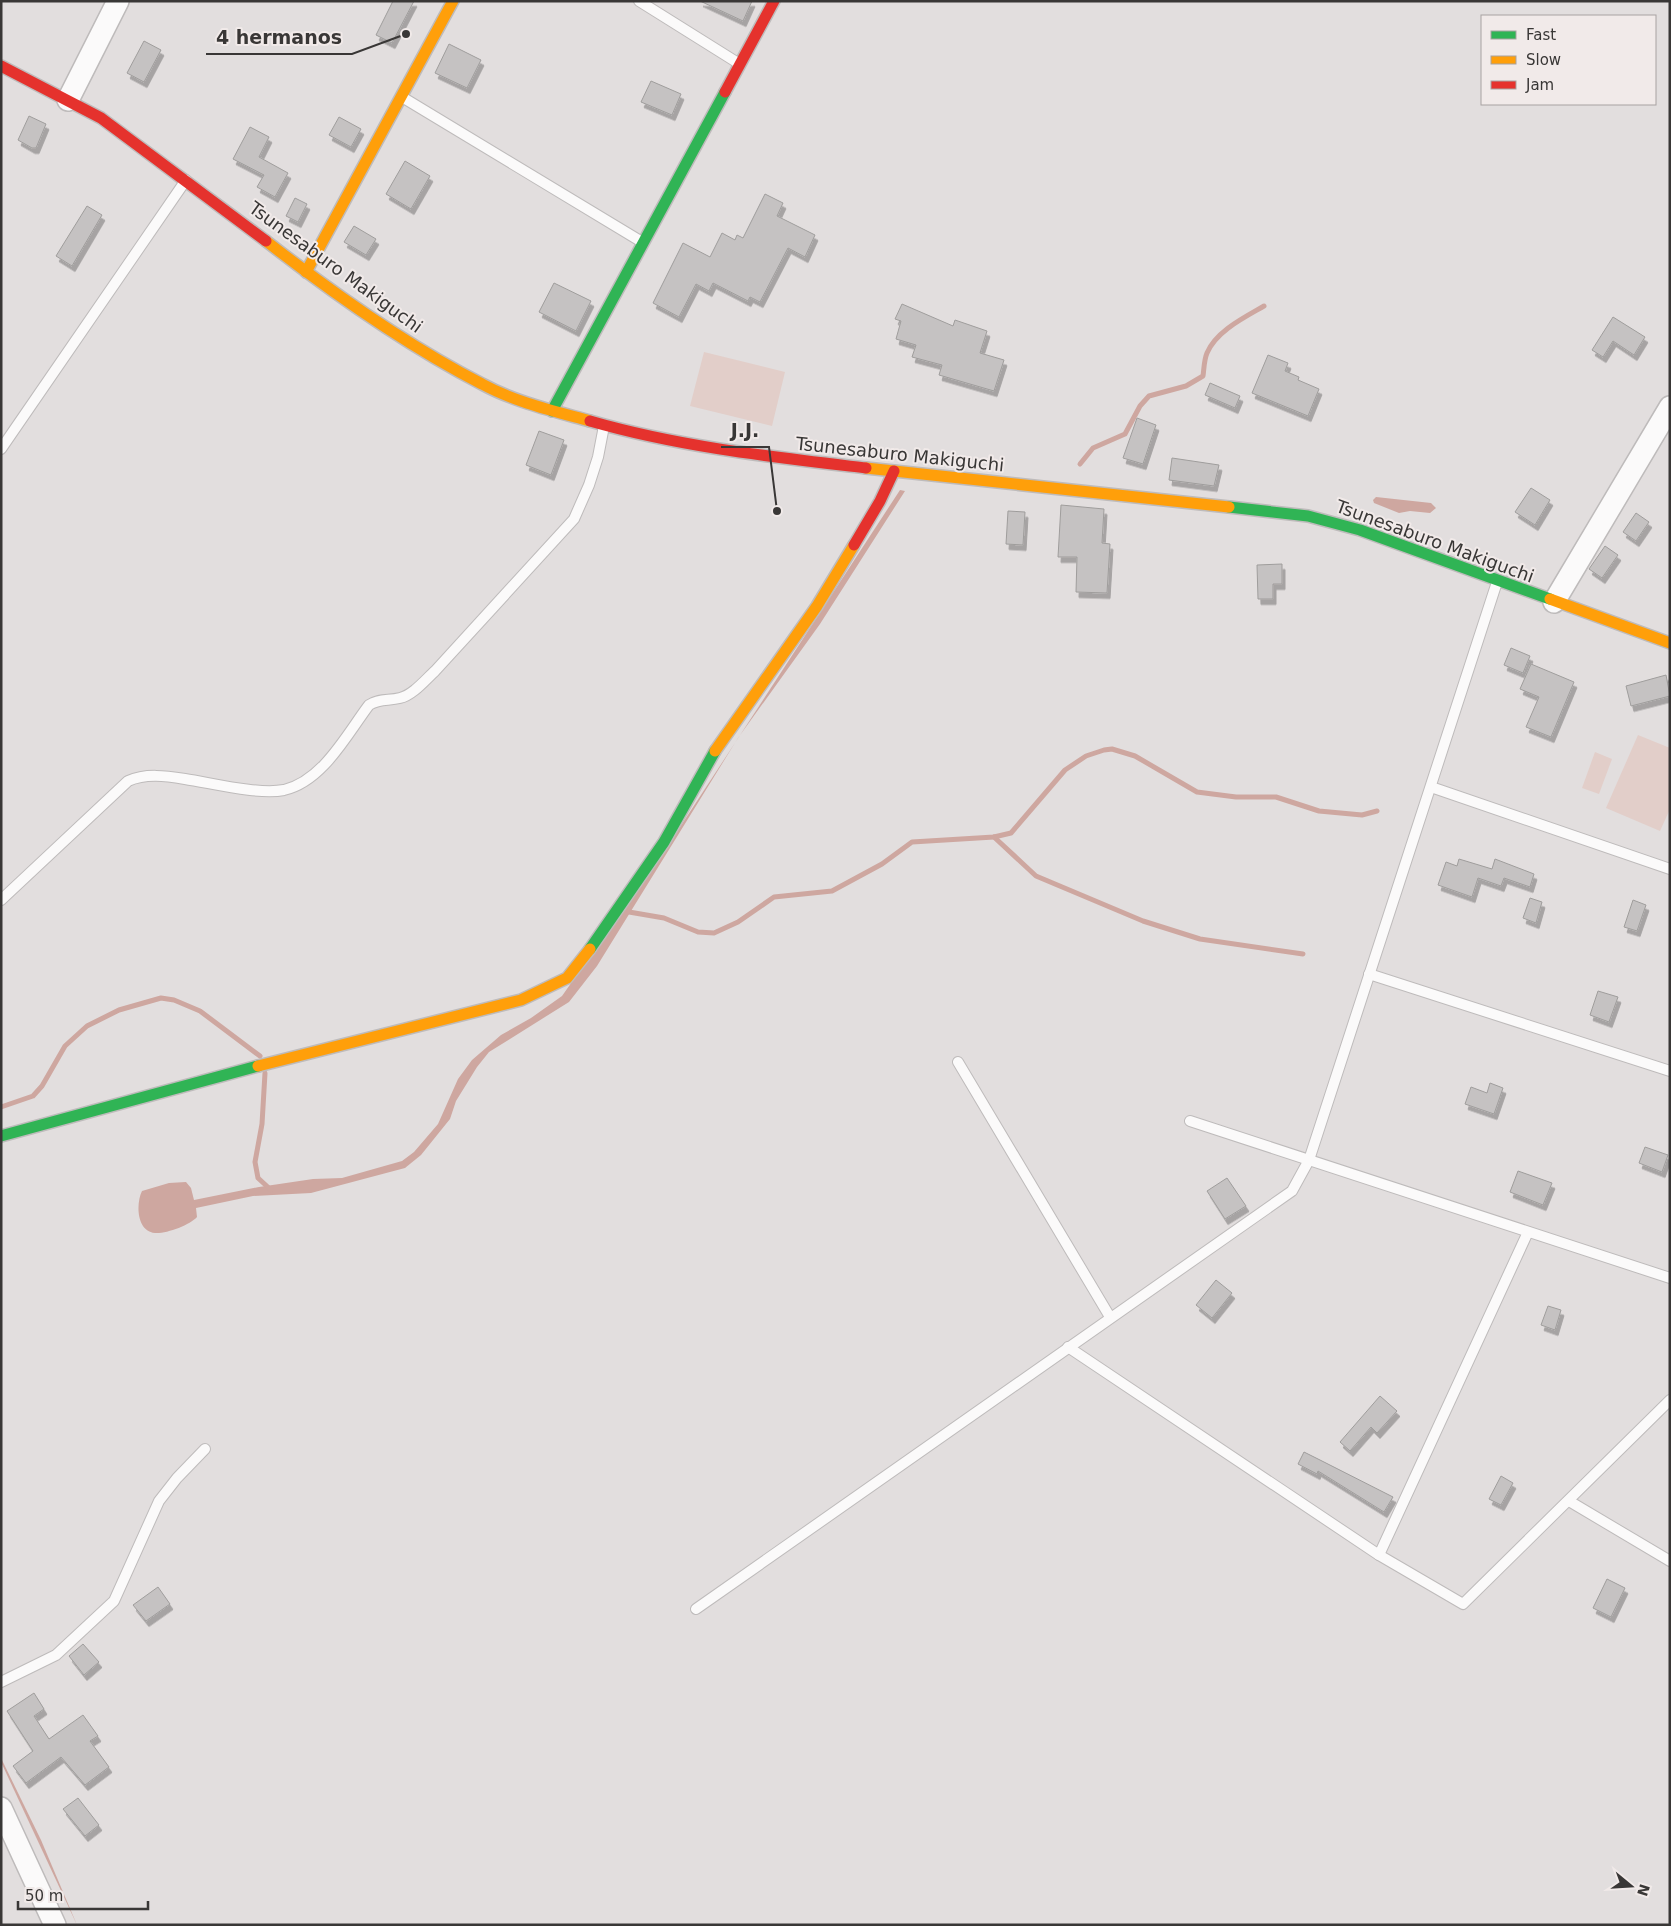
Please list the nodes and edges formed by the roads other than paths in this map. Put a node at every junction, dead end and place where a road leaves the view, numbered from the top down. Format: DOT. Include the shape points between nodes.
graph roads {
  1 [pos="118,1"];
  2 [pos="453,1"];
  3 [pos="639,1"];
  4 [pos="774,1"];
  5 [pos="740,64"];
  6 [pos="1,66"];
  7 [pos="401,96"];
  8 [pos="68,100"];
  9 [pos="187,180"];
  10 [pos="644,243"];
  11 [pos="306,272"];
  12 [pos="1670,406"];
  13 [pos="552,411"];
  14 [pos="604,426"];
  15 [pos="1,449"];
  16 [pos="894,471"];
  17 [pos="1498,581"];
  18 [pos="1554,602"];
  19 [pos="1670,643"];
  20 [pos="1431,787"];
  21 [pos="1670,869"];
  22 [pos="1,900"];
  23 [pos="1370,974"];
  24 [pos="958,1062"];
  25 [pos="1670,1071"];
  26 [pos="1190,1121"];
  27 [pos="1,1136"];
  28 [pos="1309,1160"];
  29 [pos="1528,1232"];
  30 [pos="1670,1278"];
  31 [pos="1110,1317"];
  32 [pos="1068,1347"];
  33 [pos="1670,1400"];
  34 [pos="205,1448"];
  35 [pos="1569,1501"];
  36 [pos="1379,1555"];
  37 [pos="1670,1561"];
  38 [pos="696,1609"];
  39 [pos="1,1682"];
  40 [pos="1,1808"];
  41 [pos="55,1925"];
  1 -- 8 [label="street"];
  2 -- 7 [label="street"];
  3 -- 5 [label="lane"];
  4 -- 5 [label="street"];
  5 -- 10 [label="street"];
  6 -- 8 [label="street, Tsunesaburo Makiguchi"];
  7 -- 10 [label="lane"];
  7 -- 11 [label="street"];
  8 -- 9 [label="street, Tsunesaburo Makiguchi" via="144,148"];
  9 -- 11 [label="street, Tsunesaburo Makiguchi"];
  9 -- 15 [label="lane"];
  10 -- 13 [label="street"];
  11 -- 13 [label="street, Tsunesaburo Makiguchi" via="428,354 483,384"];
  12 -- 18 [label="street"];
  13 -- 14 [label="street, Tsunesaburo Makiguchi"];
  14 -- 16 [label="street, Tsunesaburo Makiguchi" via="695,447"];
  14 -- 22 [label="lane" via="596,466 574,519 429,676 402,698 378,699 369,705 326,762 301,783 283,790 248,789 172,777 136,777"];
  16 -- 17 [label="street, Tsunesaburo Makiguchi" via="1308,516 1360,530"];
  16 -- 27 [label="street" via="880,501 817,606 721,740 664,842 595,944 567,978 521,1000 192,1082"];
  17 -- 18 [label="street, Tsunesaburo Makiguchi"];
  17 -- 20 [label="lane"];
  18 -- 19 [label="street, Tsunesaburo Makiguchi"];
  20 -- 21 [label="lane"];
  20 -- 23 [label="lane"];
  23 -- 25 [label="lane"];
  23 -- 28 [label="lane"];
  24 -- 31 [label="lane"];
  26 -- 28 [label="lane"];
  28 -- 29 [label="lane"];
  28 -- 31 [label="lane" via="1292,1191"];
  29 -- 30 [label="lane"];
  29 -- 36 [label="lane"];
  31 -- 32 [label="lane"];
  32 -- 36 [label="lane"];
  32 -- 38 [label="lane"];
  33 -- 35 [label="lane"];
  34 -- 39 [label="lane" via="159,1501 114,1601 56,1655"];
  35 -- 36 [label="lane" via="1463,1604"];
  35 -- 37 [label="lane"];
  40 -- 41 [label="street"];
}
